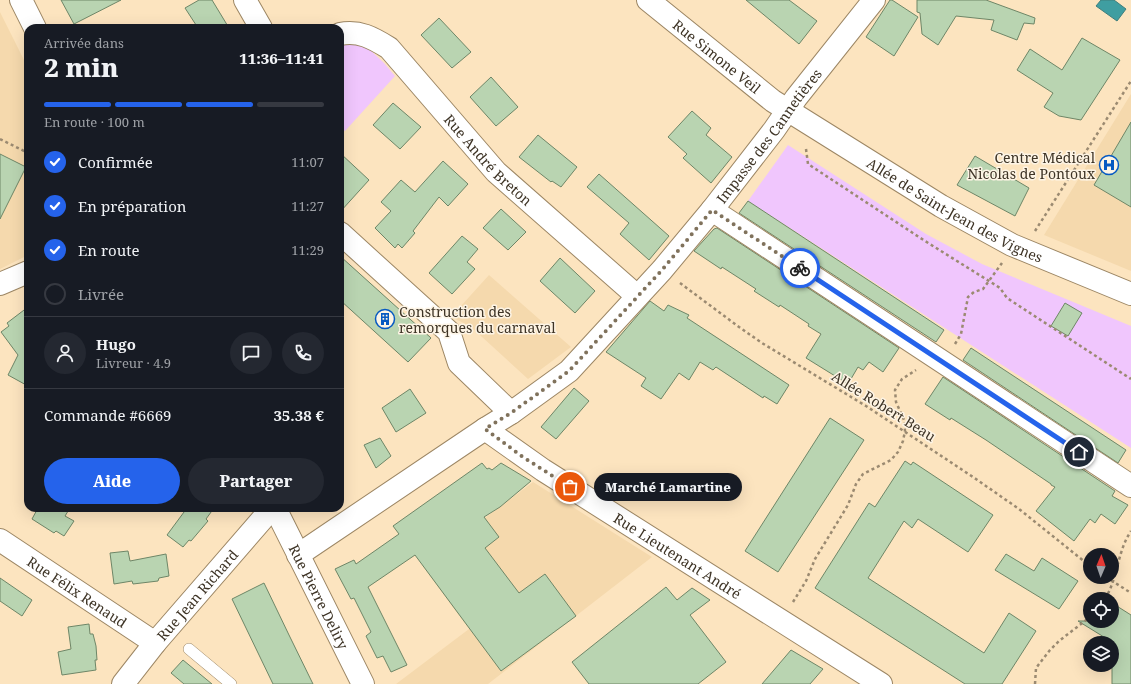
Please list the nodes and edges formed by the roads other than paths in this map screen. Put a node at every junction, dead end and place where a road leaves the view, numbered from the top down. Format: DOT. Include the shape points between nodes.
graph roads {
  1 [pos="21,0"];
  2 [pos="245,0"];
  3 [pos="648,0"];
  4 [pos="874,0"];
  5 [pos="33,24"];
  6 [pos="259,24"];
  7 [pos="344,33"];
  8 [pos="787,111"];
  9 [pos="712,210"];
  10 [pos="344,237"];
  11 [pos="24,274"];
  12 [pos="0,284"];
  13 [pos="1131,294"];
  14 [pos="637,296"];
  15 [pos="511,413"];
  16 [pos="485,429"];
  17 [pos="1131,486"];
  18 [pos="269,512"];
  19 [pos="277,512"];
  20 [pos="0,540"];
  21 [pos="298,555"];
  22 [pos="155,643"];
  23 [pos="189,649"];
  24 [pos="123,684"];
  25 [pos="231,684"];
  26 [pos="363,684"];
  27 [pos="881,684"];
  1 -- 5 [label="street"];
  2 -- 6 [label="street"];
  3 -- 8 [label="street, Rue Simone Veil"];
  4 -- 8 [label="street, Impasse des Cannetières"];
  7 -- 14 [label="street, Rue André Breton" via="368,36 389,48 496,172"];
  8 -- 9 [label="street, Impasse des Cannetières"];
  8 -- 13 [label="street, Allée de Saint-Jean des Vignes" via="941,206 1012,245"];
  9 -- 14 [label="street, Impasse des Cannetières"];
  9 -- 17 [label="street"];
  10 -- 15 [label="street" via="449,332 459,363"];
  11 -- 12 [label="street"];
  14 -- 15 [label="street, Impasse des Cannetières" via="569,371"];
  15 -- 16 [label="street, Impasse des Cannetières"];
  16 -- 21 [label="street"];
  16 -- 27 [label="street, Rue Lieutenant André" via="543,470"];
  18 -- 22 [label="street, Rue Jean Richard"];
  19 -- 21 [label="street, Rue Pierre Deliry"];
  20 -- 22 [label="street, Rue Félix Renaud"];
  21 -- 26 [label="street, Rue Pierre Deliry"];
  22 -- 24 [label="street, Rue Jean Richard"];
  23 -- 25 [label="lane"];
}
